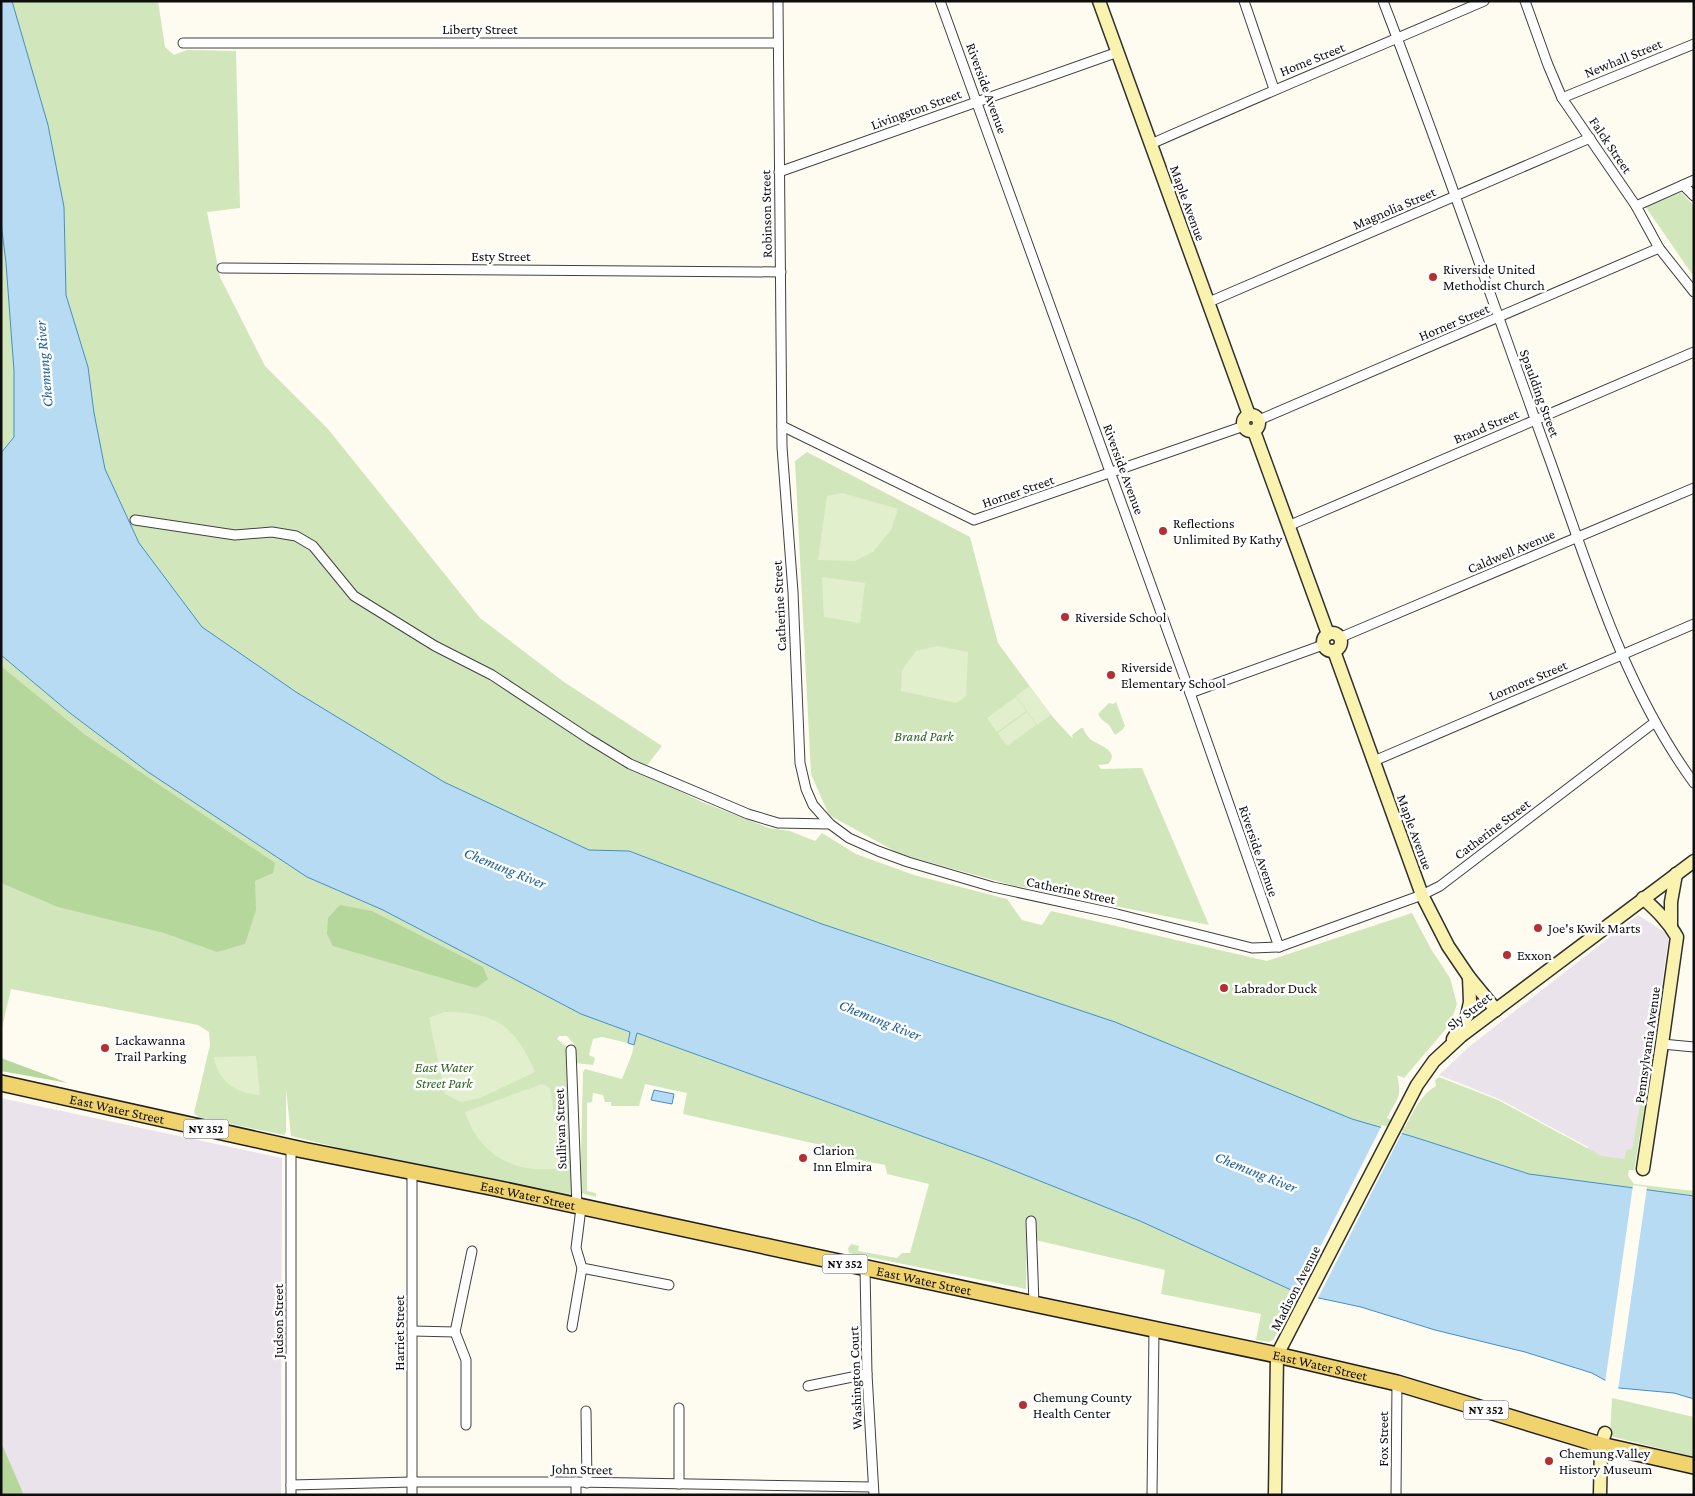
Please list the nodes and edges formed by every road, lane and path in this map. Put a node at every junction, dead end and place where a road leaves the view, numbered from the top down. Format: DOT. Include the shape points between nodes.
graph roads {
  1 [pos="778,1"];
  2 [pos="940,1"];
  3 [pos="1100,1"];
  4 [pos="1244,1"];
  5 [pos="1383,1"];
  6 [pos="1484,1"];
  7 [pos="1525,1"];
  8 [pos="1397,38"];
  9 [pos="183,43"];
  10 [pos="778,43"];
  11 [pos="1694,44"];
  12 [pos="1118,52"];
  13 [pos="1274,90"];
  14 [pos="1562,98"];
  15 [pos="977,102"];
  16 [pos="1590,138"];
  17 [pos="1151,144"];
  18 [pos="779,172"];
  19 [pos="1694,180"];
  20 [pos="1683,185"];
  21 [pos="1694,196"];
  22 [pos="1455,197"];
  23 [pos="1636,206"];
  24 [pos="1659,248"];
  25 [pos="222,268"];
  26 [pos="781,272"];
  27 [pos="1694,292"];
  28 [pos="1208,302"];
  29 [pos="1499,318"];
  30 [pos="1694,352"];
  31 [pos="1535,420"];
  32 [pos="1251,423"];
  33 [pos="782,426"];
  34 [pos="1111,473"];
  35 [pos="1694,488"];
  36 [pos="135,520"];
  37 [pos="1288,526"];
  38 [pos="1578,537"];
  39 [pos="1694,624"];
  40 [pos="1331,642"];
  41 [pos="1622,655"];
  42 [pos="1190,694"];
  43 [pos="1655,722"];
  44 [pos="1374,761"];
  45 [pos="1694,783"];
  46 [pos="830,824"];
  47 [pos="1694,861"];
  48 [pos="1676,874"];
  49 [pos="1422,896"];
  50 [pos="1642,898"];
  51 [pos="1671,927"];
  52 [pos="1278,948"];
  53 [pos="1469,977"];
  54 [pos="1496,1010"];
  55 [pos="1662,1044"];
  56 [pos="1450,1046"];
  57 [pos="1694,1047"];
  58 [pos="571,1050"];
  59 [pos="1,1083"];
  60 [pos="291,1147"];
  61 [pos="1643,1169"];
  62 [pos="412,1172"];
  63 [pos="1362,1190"];
  64 [pos="579,1207"];
  65 [pos="1031,1221"];
  66 [pos="472,1251"];
  67 [pos="582,1268"];
  68 [pos="865,1268"];
  69 [pos="669,1285"];
  70 [pos="1034,1304"];
  71 [pos="572,1327"];
  72 [pos="1154,1330"];
  73 [pos="413,1331"];
  74 [pos="455,1332"];
  75 [pos="1277,1355"];
  76 [pos="868,1374"];
  77 [pos="1397,1383"];
  78 [pos="808,1386"];
  79 [pos="679,1408"];
  80 [pos="586,1411"];
  81 [pos="466,1425"];
  82 [pos="1603,1439"];
  83 [pos="1694,1466"];
  84 [pos="412,1482"];
  85 [pos="576,1482"];
  86 [pos="587,1482"];
  87 [pos="680,1484"];
  88 [pos="291,1485"];
  89 [pos="873,1491"];
  90 [pos="291,1495"];
  91 [pos="412,1495"];
  92 [pos="576,1495"];
  93 [pos="1152,1495"];
  94 [pos="1275,1495"];
  95 [pos="1396,1495"];
  96 [pos="1600,1495"];
  1 -- 10 [label="street, Robinson Street"];
  2 -- 15 [label="street, Riverside Avenue"];
  3 -- 12 [label="main road, Maple Avenue"];
  4 -- 13 [label="street"];
  5 -- 8 [label="street, Spaulding Street"];
  6 -- 8 [label="street, Home Street"];
  7 -- 14 [label="street, Falck Street"];
  8 -- 13 [label="street, Home Street"];
  8 -- 22 [label="street, Spaulding Street"];
  9 -- 10 [label="street, Liberty Street"];
  10 -- 18 [label="street, Robinson Street"];
  11 -- 14 [label="street, Newhall Street"];
  12 -- 15 [label="street, Livingston Street"];
  12 -- 17 [label="main road, Maple Avenue"];
  13 -- 17 [label="street, Home Street"];
  14 -- 16 [label="street, Falck Street"];
  15 -- 18 [label="street, Livingston Street"];
  15 -- 34 [label="street, Riverside Avenue"];
  16 -- 22 [label="street, Magnolia Street"];
  16 -- 23 [label="street, Falck Street"];
  17 -- 28 [label="main road, Maple Avenue"];
  18 -- 26 [label="street, Robinson Street"];
  19 -- 20 [label="street"];
  20 -- 21 [label="street"];
  20 -- 23 [label="street"];
  22 -- 28 [label="street, Magnolia Street"];
  22 -- 29 [label="street, Spaulding Street"];
  23 -- 24 [label="street, Falck Street"];
  24 -- 27 [label="street, Falck Street"];
  24 -- 29 [label="street, Horner Street"];
  25 -- 26 [label="street, Esty Street"];
  26 -- 33 [label="street, Robinson Street"];
  28 -- 32 [label="main road, Maple Avenue"];
  29 -- 31 [label="street, Spaulding Street"];
  29 -- 32 [label="street, Horner Street"];
  30 -- 31 [label="street, Brand Street"];
  31 -- 37 [label="street, Brand Street"];
  31 -- 38 [label="street, Spaulding Street"];
  32 -- 34 [label="street, Horner Street"];
  32 -- 37 [label="main road, Maple Avenue"];
  33 -- 34 [label="street, Horner Street" via="974,520"];
  33 -- 46 [label="street, Catherine Street" via="800,762 813,805"];
  34 -- 42 [label="street, Riverside Avenue"];
  35 -- 38 [label="street, Caldwell Avenue"];
  36 -- 46 [label="street" via="235,536 272,532 296,536 313,546 354,596 435,646 492,674 630,764 748,814 778,823"];
  37 -- 40 [label="main road, Maple Avenue"];
  38 -- 40 [label="street, Caldwell Avenue"];
  38 -- 41 [label="street, Spaulding Street"];
  39 -- 41 [label="street, Lormore Street"];
  40 -- 42 [label="street, Caldwell Avenue"];
  40 -- 44 [label="main road, Maple Avenue"];
  41 -- 43 [label="street, Spaulding Street"];
  41 -- 44 [label="street, Lormore Street"];
  42 -- 52 [label="street, Riverside Avenue"];
  43 -- 45 [label="street, Spaulding Street"];
  43 -- 49 [label="street, Catherine Street" via="1440,886"];
  44 -- 49 [label="main road, Maple Avenue"];
  46 -- 52 [label="street, Catherine Street" via="849,838 878,851 993,887 1252,948"];
  47 -- 48 [label="main road"];
  48 -- 50 [label="main road"];
  48 -- 51 [label="main road, Pennsylvania Avenue"];
  49 -- 52 [label="street, Catherine Street"];
  49 -- 53 [label="main road, Maple Avenue" via="1448,946"];
  50 -- 51 [label="main road"];
  50 -- 54 [label="main road, Sly Street"];
  51 -- 55 [label="main road, Pennsylvania Avenue" via="1677,937"];
  53 -- 54 [label="main road, Maple Avenue"];
  53 -- 56 [label="main road" via="1467,1016"];
  54 -- 56 [label="main road, Sly Street"];
  55 -- 57 [label="street"];
  55 -- 61 [label="main road, Pennsylvania Avenue"];
  56 -- 63 [label="main road, Sly Street" via="1417,1084"];
  58 -- 64 [label="street, Sullivan Street"];
  59 -- 60 [label="main road, East Water Street / NY 352"];
  60 -- 62 [label="main road, East Water Street / NY 352"];
  60 -- 88 [label="street, Judson Street"];
  62 -- 64 [label="main road, East Water Street / NY 352"];
  62 -- 73 [label="street, Harriet Street"];
  63 -- 75 [label="main road, Madison Avenue"];
  64 -- 67 [label="street, Sullivan Street" via="576,1248"];
  64 -- 68 [label="main road, East Water Street / NY 352"];
  65 -- 70 [label="street"];
  66 -- 74 [label="street"];
  67 -- 69 [label="street"];
  67 -- 71 [label="street"];
  68 -- 70 [label="main road, East Water Street / NY 352"];
  68 -- 76 [label="street, Washington Court"];
  70 -- 72 [label="main road, East Water Street / NY 352"];
  72 -- 75 [label="main road, East Water Street / NY 352"];
  72 -- 93 [label="street"];
  73 -- 74 [label="street"];
  73 -- 84 [label="street, Harriet Street"];
  74 -- 81 [label="street" via="466,1360"];
  75 -- 77 [label="main road, East Water Street / NY 352"];
  75 -- 94 [label="main road, Madison Avenue"];
  76 -- 78 [label="street"];
  76 -- 89 [label="street, Washington Court"];
  77 -- 82 [label="main road, East Water Street / NY 352"];
  77 -- 95 [label="street, Fox Street"];
  79 -- 87 [label="street"];
  80 -- 86 [label="street"];
  82 -- 83 [label="main road, East Water Street / NY 352"];
  82 -- 96 [label="main road"];
  84 -- 85 [label="street, John Street"];
  84 -- 88 [label="street, John Street"];
  84 -- 91 [label="street, Harriet Street"];
  85 -- 86 [label="street, John Street"];
  85 -- 92 [label="street"];
  86 -- 87 [label="street, John Street"];
  87 -- 89 [label="street, John Street"];
  88 -- 90 [label="street, Judson Street"];
}
